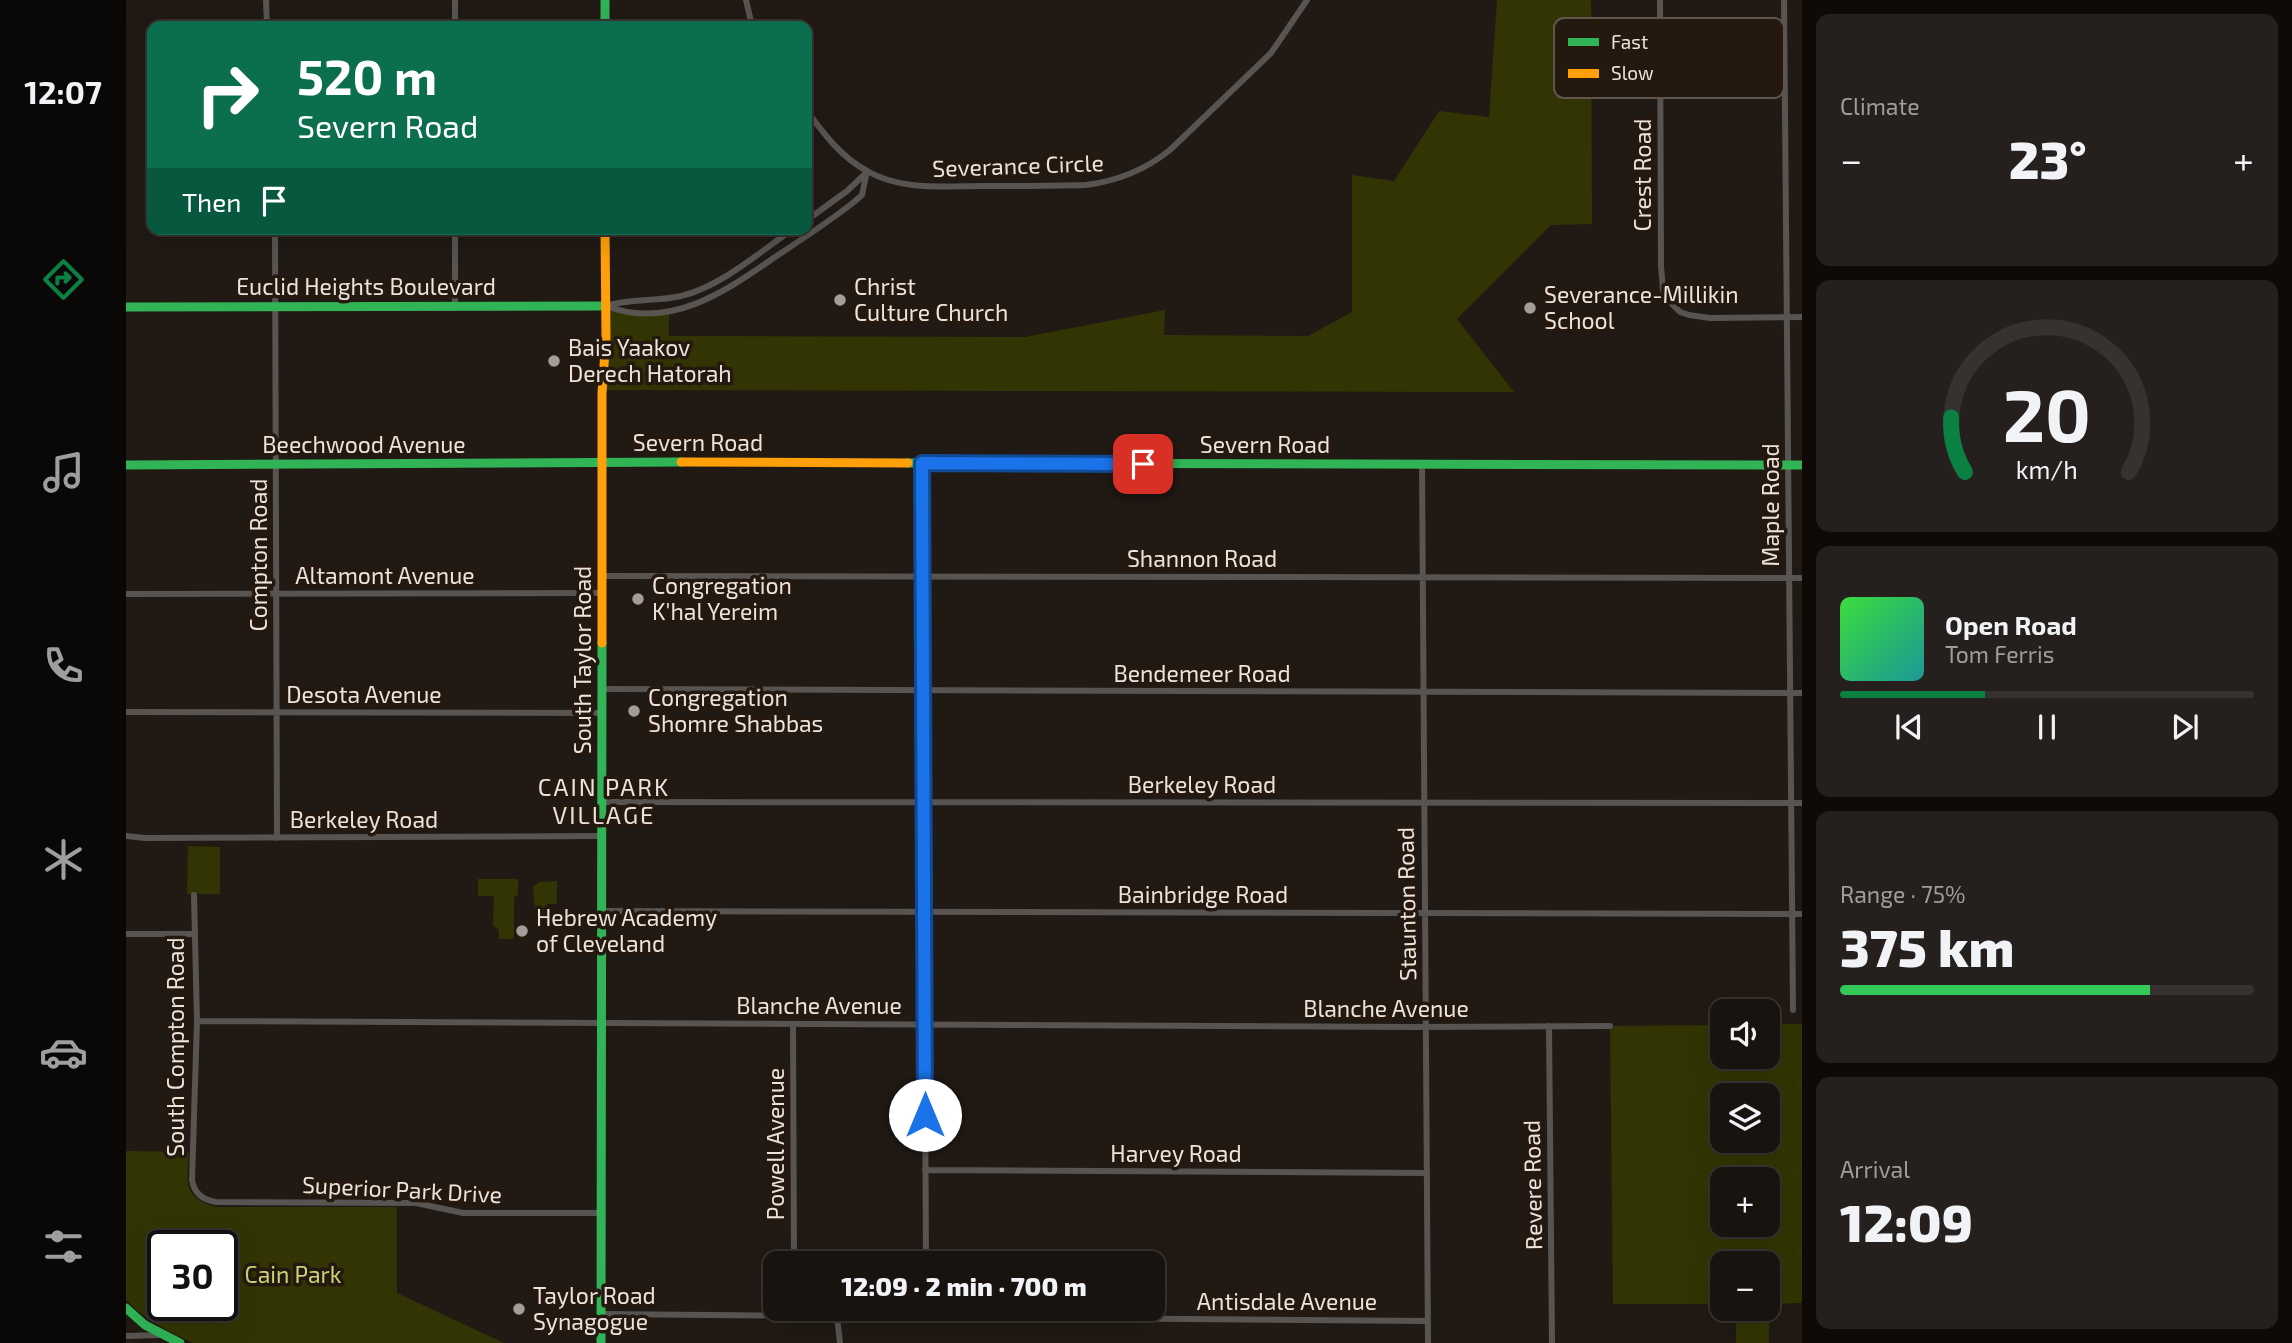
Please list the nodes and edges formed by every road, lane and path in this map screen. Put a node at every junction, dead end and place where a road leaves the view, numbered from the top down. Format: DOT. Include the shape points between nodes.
graph roads {
  1 [pos="266,0"];
  2 [pos="455,0"];
  3 [pos="605,0"];
  4 [pos="746,0"];
  5 [pos="1307,0"];
  6 [pos="1660,0"];
  7 [pos="1784,0"];
  8 [pos="1660,18"];
  9 [pos="267,21"];
  10 [pos="455,21"];
  11 [pos="605,21"];
  12 [pos="751,21"];
  13 [pos="1660,98"];
  14 [pos="812,117"];
  15 [pos="867,171"];
  16 [pos="812,216"];
  17 [pos="812,230"];
  18 [pos="275,235"];
  19 [pos="455,235"];
  20 [pos="605,235"];
  21 [pos="784,235"];
  22 [pos="805,235"];
  23 [pos="276,305"];
  24 [pos="455,305"];
  25 [pos="606,306"];
  26 [pos="126,307"];
  27 [pos="1787,317"];
  28 [pos="1802,317"];
  29 [pos="603,463"];
  30 [pos="922,463"];
  31 [pos="276,464"];
  32 [pos="1422,464"];
  33 [pos="126,465"];
  34 [pos="1789,465"];
  35 [pos="1802,465"];
  36 [pos="602,576"];
  37 [pos="923,576"];
  38 [pos="1423,578"];
  39 [pos="1789,578"];
  40 [pos="1802,578"];
  41 [pos="602,593"];
  42 [pos="126,594"];
  43 [pos="276,594"];
  44 [pos="602,689"];
  45 [pos="923,690"];
  46 [pos="1424,692"];
  47 [pos="1790,692"];
  48 [pos="1802,692"];
  49 [pos="126,712"];
  50 [pos="277,712"];
  51 [pos="602,713"];
  52 [pos="603,802"];
  53 [pos="923,802"];
  54 [pos="1424,803"];
  55 [pos="1790,803"];
  56 [pos="1802,803"];
  57 [pos="126,836"];
  58 [pos="603,836"];
  59 [pos="277,838"];
  60 [pos="194,895"];
  61 [pos="603,911"];
  62 [pos="923,912"];
  63 [pos="1424,913"];
  64 [pos="1792,914"];
  65 [pos="1802,914"];
  66 [pos="126,934"];
  67 [pos="195,934"];
  68 [pos="1793,1010"];
  69 [pos="197,1021"];
  70 [pos="603,1022"];
  71 [pos="793,1024"];
  72 [pos="925,1024"];
  73 [pos="1549,1026"];
  74 [pos="1610,1026"];
  75 [pos="1426,1027"];
  76 [pos="925,1170"];
  77 [pos="1427,1173"];
  78 [pos="201,1197"];
  79 [pos="602,1213"];
  80 [pos="794,1251"];
  81 [pos="926,1251"];
  82 [pos="126,1308"];
  83 [pos="763,1312"];
  84 [pos="601,1314"];
  85 [pos="1165,1317"];
  86 [pos="838,1321"];
  87 [pos="1428,1321"];
  88 [pos="162,1335"];
  89 [pos="126,1336"];
  90 [pos="180,1343"];
  91 [pos="601,1343"];
  92 [pos="840,1343"];
  93 [pos="1428,1343"];
  94 [pos="1552,1343"];
  1 -- 9 [label="street"];
  2 -- 10 [label="street"];
  3 -- 11 [label="street"];
  4 -- 12 [label="street"];
  5 -- 15 [label="street, Severance Circle" via="1271,53 1170,150 1153,164 1117,180 1086,185 926,186 899,183"];
  6 -- 8 [label="street, Crest Road"];
  7 -- 27 [label="street, Maple Road"];
  13 -- 27 [label="street, Crest Road" via="1663,290 1680,312 1698,317"];
  14 -- 15 [label="street, Severance Circle" via="836,148"];
  15 -- 16 [label="street"];
  15 -- 17 [label="street" via="862,195"];
  18 -- 23 [label="street, Compton Road"];
  19 -- 24 [label="street"];
  20 -- 25 [label="street, South Taylor Road"];
  21 -- 25 [label="street" via="697,291"];
  22 -- 25 [label="street" via="712,298 687,307 628,313"];
  23 -- 24 [label="street, Euclid Heights Boulevard"];
  23 -- 26 [label="street, Euclid Heights Boulevard"];
  23 -- 31 [label="street, Compton Road"];
  24 -- 25 [label="street, Euclid Heights Boulevard"];
  25 -- 29 [label="street, South Taylor Road"];
  27 -- 28 [label="street"];
  27 -- 34 [label="street, Maple Road"];
  29 -- 30 [label="street, Severn Road"];
  29 -- 31 [label="street, Beechwood Avenue"];
  29 -- 36 [label="street, South Taylor Road"];
  30 -- 32 [label="street, Severn Road"];
  30 -- 37 [label="street"];
  31 -- 33 [label="street, Beechwood Avenue"];
  31 -- 43 [label="street, Compton Road"];
  32 -- 34 [label="street, Severn Road"];
  32 -- 38 [label="street, Staunton Road"];
  34 -- 35 [label="street, Severn Road"];
  34 -- 39 [label="street, Maple Road"];
  36 -- 37 [label="street, Shannon Road"];
  36 -- 41 [label="street, South Taylor Road"];
  37 -- 38 [label="street, Shannon Road"];
  37 -- 45 [label="street"];
  38 -- 39 [label="street, Shannon Road"];
  38 -- 46 [label="street, Staunton Road"];
  39 -- 40 [label="street, Shannon Road"];
  39 -- 47 [label="street, Maple Road"];
  41 -- 43 [label="street, Altamont Avenue"];
  41 -- 44 [label="street, South Taylor Road"];
  42 -- 43 [label="street, Altamont Avenue"];
  43 -- 50 [label="street, Compton Road"];
  44 -- 45 [label="street, Bendemeer Road"];
  44 -- 51 [label="street, South Taylor Road"];
  45 -- 46 [label="street, Bendemeer Road"];
  45 -- 53 [label="street"];
  46 -- 47 [label="street, Bendemeer Road"];
  46 -- 54 [label="street, Staunton Road"];
  47 -- 48 [label="street, Bendemeer Road"];
  47 -- 55 [label="street, Maple Road"];
  49 -- 50 [label="street, Desota Avenue"];
  50 -- 51 [label="street, Desota Avenue"];
  50 -- 59 [label="street, Compton Road"];
  51 -- 52 [label="street, South Taylor Road"];
  52 -- 53 [label="street, Berkeley Road"];
  52 -- 58 [label="street, South Taylor Road"];
  53 -- 54 [label="street, Berkeley Road"];
  53 -- 62 [label="street"];
  54 -- 55 [label="street, Berkeley Road"];
  54 -- 63 [label="street, Staunton Road"];
  55 -- 56 [label="street, Berkeley Road"];
  55 -- 64 [label="street, Maple Road"];
  57 -- 59 [label="street, Berkeley Road"];
  58 -- 59 [label="street, Berkeley Road"];
  58 -- 61 [label="street, South Taylor Road"];
  60 -- 67 [label="street, South Compton Road"];
  61 -- 62 [label="street, Bainbridge Road"];
  61 -- 70 [label="street, South Taylor Road"];
  62 -- 63 [label="street, Bainbridge Road"];
  62 -- 72 [label="street"];
  63 -- 64 [label="street, Bainbridge Road"];
  63 -- 75 [label="street, Staunton Road"];
  64 -- 65 [label="street, Bainbridge Road"];
  64 -- 68 [label="street, Maple Road"];
  66 -- 67 [label="street"];
  67 -- 69 [label="street, South Compton Road"];
  69 -- 70 [label="street, Blanche Avenue"];
  69 -- 78 [label="street, South Compton Road" via="192,1180"];
  70 -- 71 [label="street, Blanche Avenue"];
  70 -- 79 [label="street, South Taylor Road"];
  71 -- 72 [label="street, Blanche Avenue"];
  71 -- 80 [label="street, Powell Avenue"];
  72 -- 75 [label="street, Blanche Avenue"];
  72 -- 76 [label="street"];
  73 -- 74 [label="street, Blanche Avenue"];
  73 -- 75 [label="street, Blanche Avenue"];
  73 -- 94 [label="street, Revere Road"];
  75 -- 77 [label="street, Staunton Road"];
  76 -- 77 [label="street, Harvey Road"];
  76 -- 81 [label="street"];
  77 -- 87 [label="street, Staunton Road"];
  78 -- 79 [label="street, Superior Park Drive" via="216,1202 415,1203 463,1213"];
  79 -- 84 [label="street, South Taylor Road"];
  82 -- 88 [label="street"];
  83 -- 84 [label="street, Antisdale Avenue"];
  84 -- 91 [label="street, South Taylor Road"];
  85 -- 87 [label="street, Antisdale Avenue"];
  86 -- 92 [label="street"];
  87 -- 93 [label="street, Staunton Road"];
  88 -- 89 [label="street"];
  88 -- 90 [label="street"];
}
